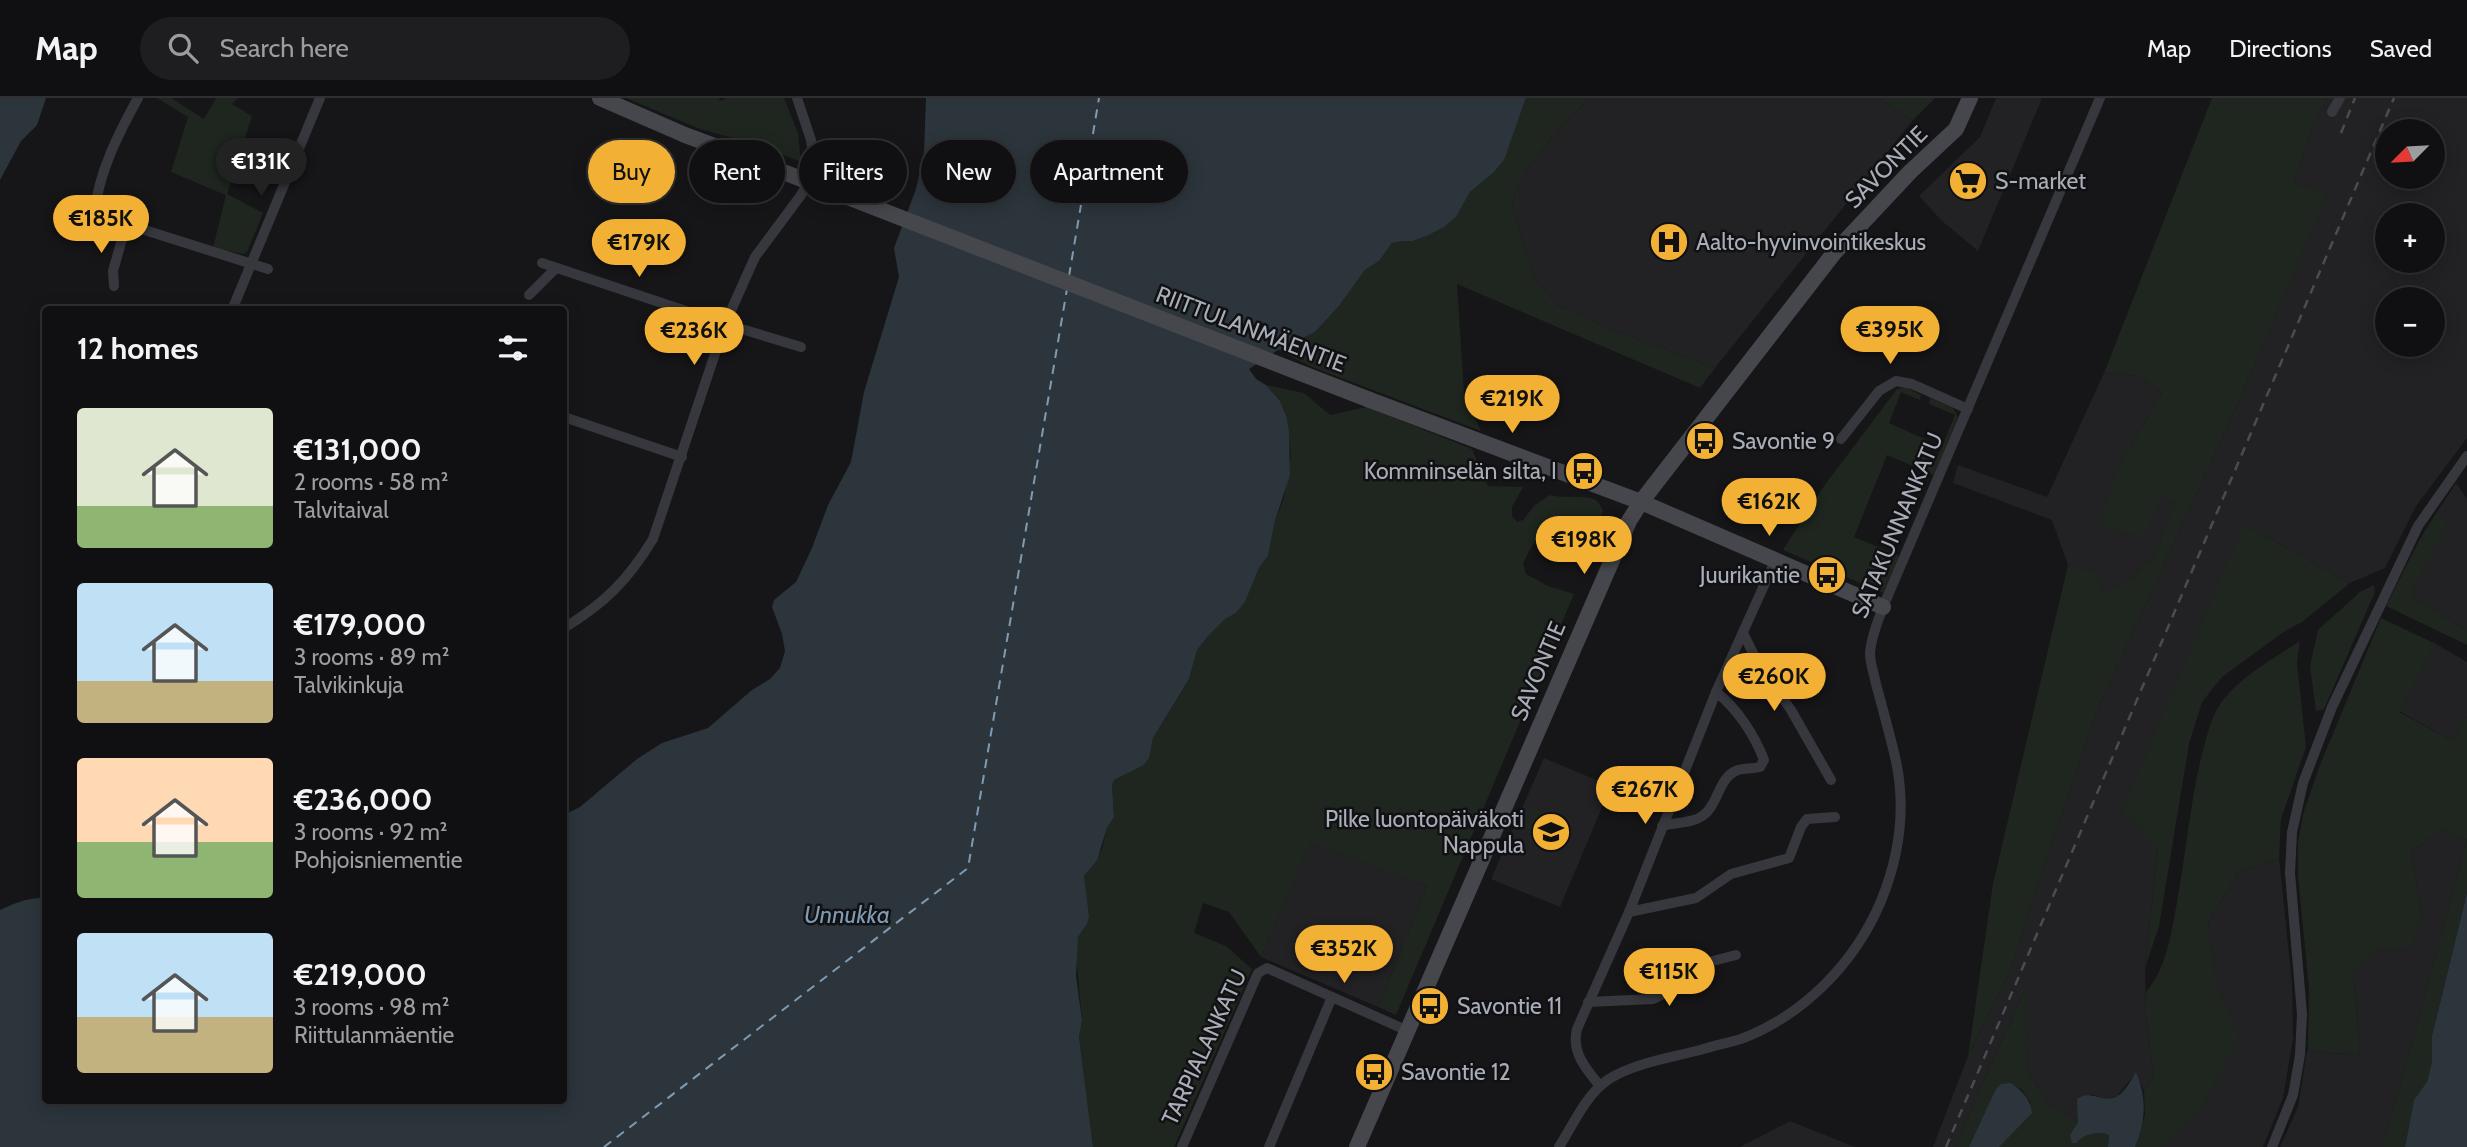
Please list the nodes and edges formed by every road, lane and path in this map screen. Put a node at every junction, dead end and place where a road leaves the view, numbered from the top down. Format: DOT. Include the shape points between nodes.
graph roads {
  1 [pos="138,98"];
  2 [pos="320,98"];
  3 [pos="600,98"];
  4 [pos="797,98"];
  5 [pos="1970,98"];
  6 [pos="2100,98"];
  7 [pos="2340,98"];
  8 [pos="2332,112"];
  9 [pos="126,225"];
  10 [pos="542,263"];
  11 [pos="251,264"];
  12 [pos="556,268"];
  13 [pos="268,269"];
  14 [pos="114,286"];
  15 [pos="529,295"];
  16 [pos="234,306"];
  17 [pos="725,324"];
  18 [pos="801,347"];
  19 [pos="1968,409"];
  20 [pos="567,418"];
  21 [pos="1841,439"];
  22 [pos="2467,456"];
  23 [pos="682,457"];
  24 [pos="1641,502"];
  25 [pos="1775,561"];
  26 [pos="1883,607"];
  27 [pos="567,626"];
  28 [pos="1743,633"];
  29 [pos="1716,691"];
  30 [pos="1832,780"];
  31 [pos="1835,817"];
  32 [pos="1662,827"];
  33 [pos="1629,912"];
  34 [pos="1736,955"];
  35 [pos="1332,998"];
  36 [pos="1588,1002"];
  37 [pos="1408,1031"];
  38 [pos="1600,1086"];
  39 [pos="1182,1147"];
  40 [pos="1269,1147"];
  41 [pos="1357,1147"];
  42 [pos="1559,1147"];
  43 [pos="2272,1147"];
  1 -- 9 [label="street" via="115,141 98,187 94,214"];
  2 -- 11 [label="street"];
  3 -- 24 [label="street, RIITTULANMÄENTIE, bridge" via="685,135"];
  4 -- 17 [label="street" via="811,140 810,179 755,257"];
  5 -- 24 [label="street, SAVONTIE" via="1956,129 1834,253"];
  6 -- 19 [label="street, SATAKUNNANKATU"];
  7 -- 8 [label="street"];
  9 -- 11 [label="street"];
  9 -- 14 [label="street" via="113,271"];
  10 -- 12 [label="street"];
  11 -- 13 [label="street"];
  11 -- 16 [label="street"];
  12 -- 15 [label="street"];
  12 -- 17 [label="street"];
  17 -- 18 [label="street"];
  17 -- 23 [label="street"];
  19 -- 21 [label="street" via="1896,381 1879,391"];
  19 -- 26 [label="street, SATAKUNNANKATU"];
  20 -- 23 [label="street"];
  22 -- 43 [label="street" via="2418,526 2332,707 2303,783 2292,832 2290,873 2302,1014 2300,1055 2293,1095"];
  23 -- 27 [label="street" via="653,539 634,569 612,594"];
  24 -- 25 [label="street, RIITTULANMÄENTIE"];
  24 -- 37 [label="street, SAVONTIE" via="1593,601"];
  25 -- 26 [label="street, RIITTULANMÄENTIE"];
  25 -- 28 [label="street"];
  26 -- 38 [label="street, SATAKUNNANKATU" via="1870,654 1896,762 1900,831 1885,891 1866,932 1838,971 1783,1017 1739,1039 1626,1071"];
  28 -- 29 [label="street"];
  28 -- 30 [label="street"];
  29 -- 32 [label="street"];
  29 -- 32 [label="street" via="1749,730 1764,760 1760,767 1731,773 1707,813"];
  31 -- 33 [label="street" via="1807,819 1789,858 1731,874 1696,898"];
  32 -- 33 [label="street"];
  33 -- 36 [label="street"];
  34 -- 36 [label="street" via="1701,964 1678,987 1653,999"];
  35 -- 37 [label="street"];
  35 -- 39 [label="street, TARPIALANKATU" via="1267,968 1258,973"];
  35 -- 40 [label="street"];
  36 -- 38 [label="street" via="1575,1045 1586,1070"];
  37 -- 41 [label="street, SAVONTIE"];
  38 -- 42 [label="street, SATAKUNNANKATU"];
}
